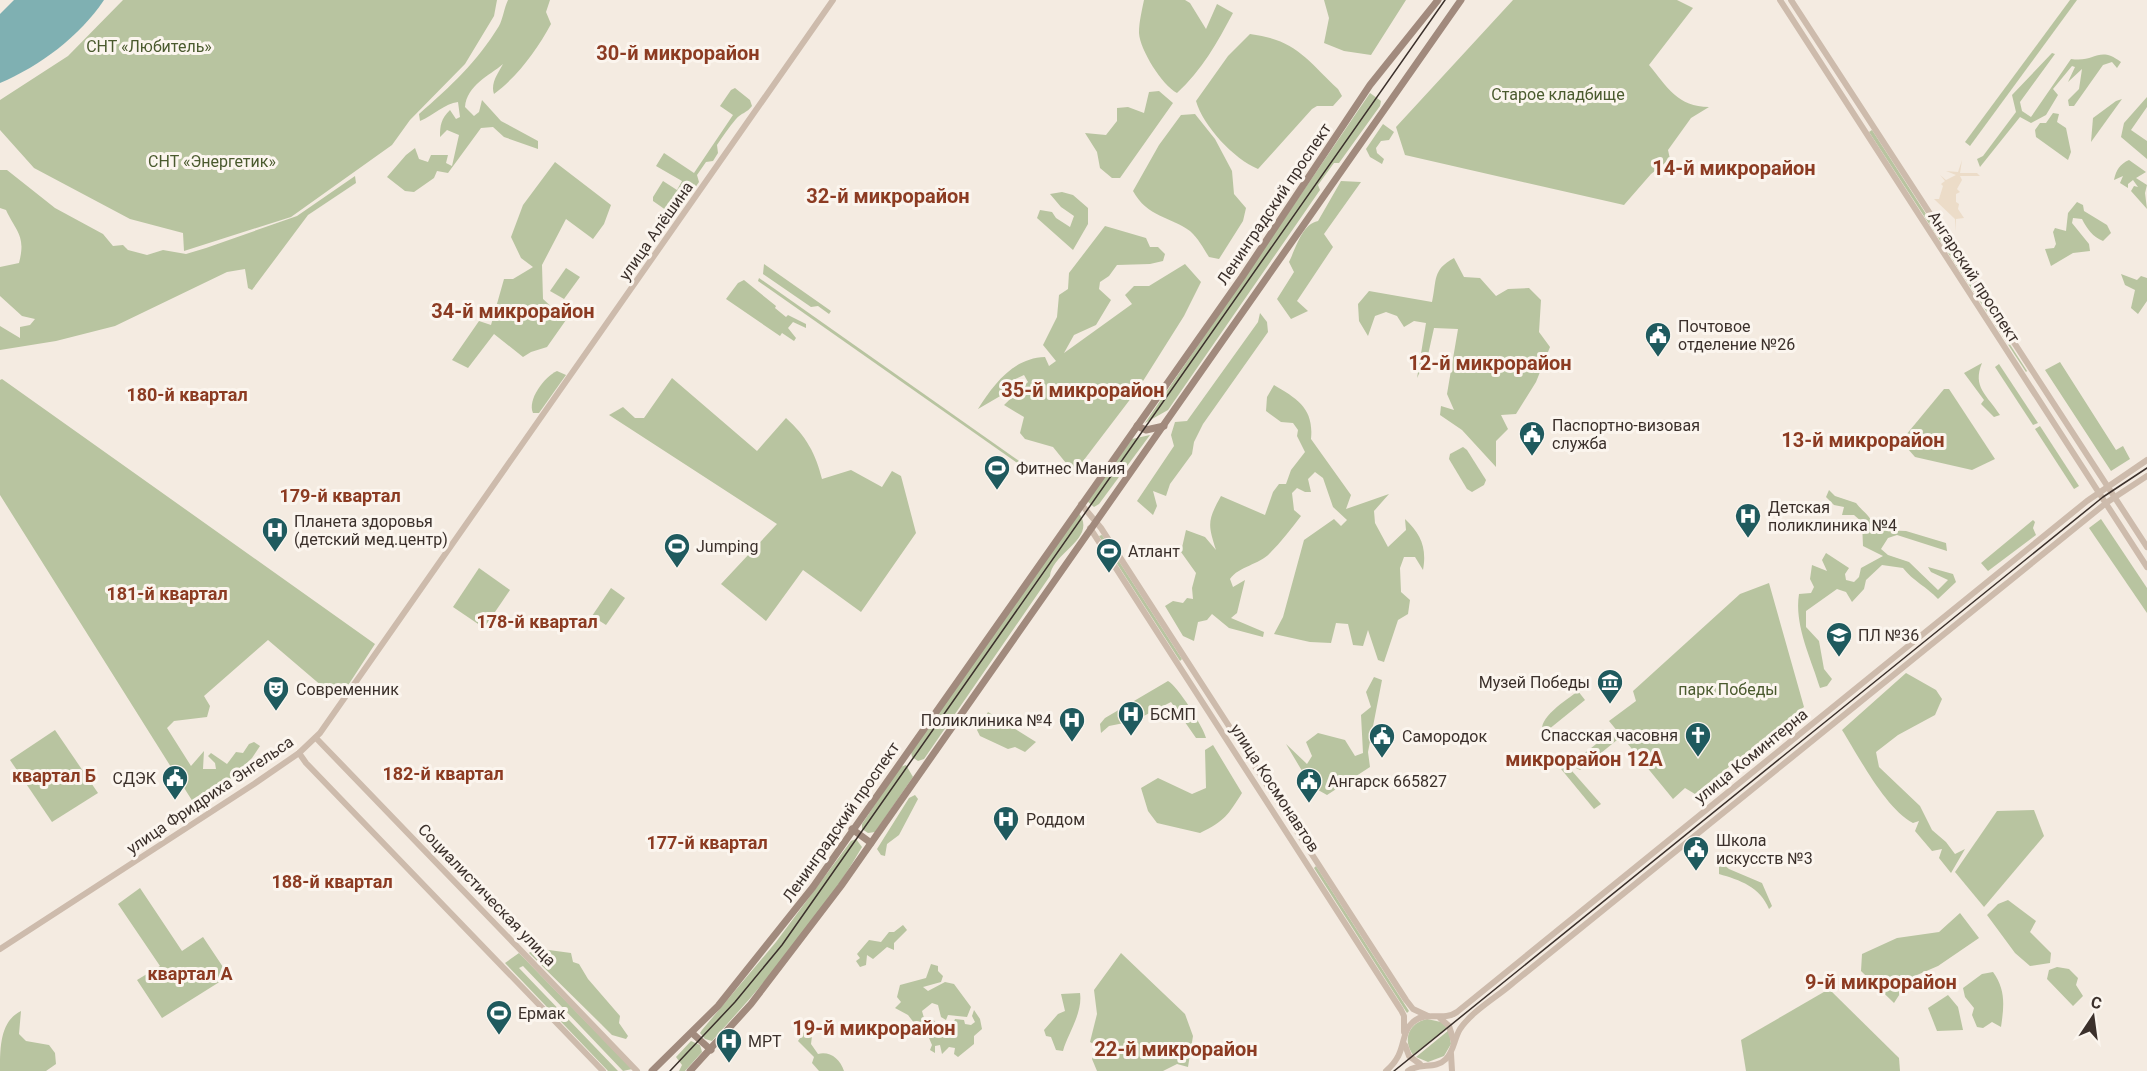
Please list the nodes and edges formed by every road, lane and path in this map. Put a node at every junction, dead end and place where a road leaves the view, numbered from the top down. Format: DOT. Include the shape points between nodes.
graph roads {
  1 [pos="833,0"];
  2 [pos="1438,0"];
  3 [pos="1461,0"];
  4 [pos="1780,0"];
  5 [pos="1791,0"];
  6 [pos="2034,373"];
  7 [pos="2024,379"];
  8 [pos="1137,426"];
  9 [pos="1164,426"];
  10 [pos="2147,460"];
  11 [pos="2147,476"];
  12 [pos="501,477"];
  13 [pos="2107,485"];
  14 [pos="2099,492"];
  15 [pos="2115,496"];
  16 [pos="2106,503"];
  17 [pos="1082,504"];
  18 [pos="1095,521"];
  19 [pos="1090,528"];
  20 [pos="2147,547"];
  21 [pos="2147,567"];
  22 [pos="316,738"];
  23 [pos="299,753"];
  24 [pos="852,829"];
  25 [pos="872,843"];
  26 [pos="0,949"];
  27 [pos="1428,1016"];
  28 [pos="1438,1018"];
  29 [pos="692,1033"];
  30 [pos="1404,1038"];
  31 [pos="1452,1049"];
  32 [pos="711,1050"];
  33 [pos="1422,1065"];
  34 [pos="1431,1066"];
  35 [pos="603,1071"];
  36 [pos="637,1071"];
  37 [pos="652,1071"];
  38 [pos="690,1071"];
  39 [pos="1386,1071"];
  40 [pos="1407,1071"];
  41 [pos="1438,1071"];
  42 [pos="1452,1071"];
  1 -- 12 [label="street, улица Алёшина"];
  2 -- 8 [label="main road, Ленинградский проспект" via="1367,90"];
  3 -- 9 [label="main road"];
  4 -- 7 [label="street, Ангарский проспект"];
  5 -- 6 [label="street, Ангарский проспект"];
  6 -- 7 [label="street"];
  6 -- 13 [label="street, Ангарский проспект"];
  7 -- 14 [label="street, Ангарский проспект"];
  8 -- 9 [label="main road" via="1143,430"];
  8 -- 17 [label="main road, Ленинградский проспект"];
  9 -- 18 [label="main road"];
  10 -- 13 [label="street, улица Коминтерна"];
  11 -- 15 [label="street, улица Коминтерна"];
  12 -- 22 [label="street, улица Фридриха Энгельса"];
  13 -- 14 [label="street, улица Коминтерна"];
  13 -- 15 [label="street, Ангарский проспект"];
  14 -- 16 [label="street, Ангарский проспект"];
  14 -- 28 [label="street, улица Коминтерна" via="1453,1015"];
  15 -- 16 [label="street, улица Коминтерна"];
  15 -- 20 [label="street, Ангарский проспект"];
  16 -- 21 [label="street, Ангарский проспект"];
  16 -- 31 [label="street, улица Коминтерна" via="1513,983 1462,1027"];
  17 -- 18 [label="street, улица Космонавтов"];
  17 -- 24 [label="main road, Ленинградский проспект"];
  18 -- 19 [label="main road"];
  18 -- 27 [label="street, улица Космонавтов" via="1406,1000 1413,1009"];
  19 -- 25 [label="main road"];
  19 -- 30 [label="street, улица Космонавтов" via="1401,1010 1405,1019"];
  22 -- 23 [label="street, улица Фридриха Энгельса"];
  22 -- 36 [label="street, Социалистическая улица"];
  23 -- 26 [label="street, улица Фридриха Энгельса"];
  23 -- 35 [label="street"];
  24 -- 25 [label="main road"];
  24 -- 29 [label="main road, Ленинградский проспект" via="777,935"];
  25 -- 32 [label="main road" via="792,954"];
  27 -- 28 [label="street"];
  27 -- 30 [label="street" via="1414,1021"];
  28 -- 31 [label="street" via="1453,1033"];
  29 -- 32 [label="main road"];
  29 -- 37 [label="main road, Ленинградский проспект"];
  30 -- 33 [label="street, улица Космонавтов" via="1408,1054"];
  30 -- 39 [label="street" via="1401,1054"];
  31 -- 34 [label="street, улица Коминтерна" via="1444,1061"];
  31 -- 42 [label="street"];
  32 -- 38 [label="main road"];
  33 -- 34 [label="street"];
  33 -- 40 [label="street"];
  34 -- 41 [label="street"];
}
